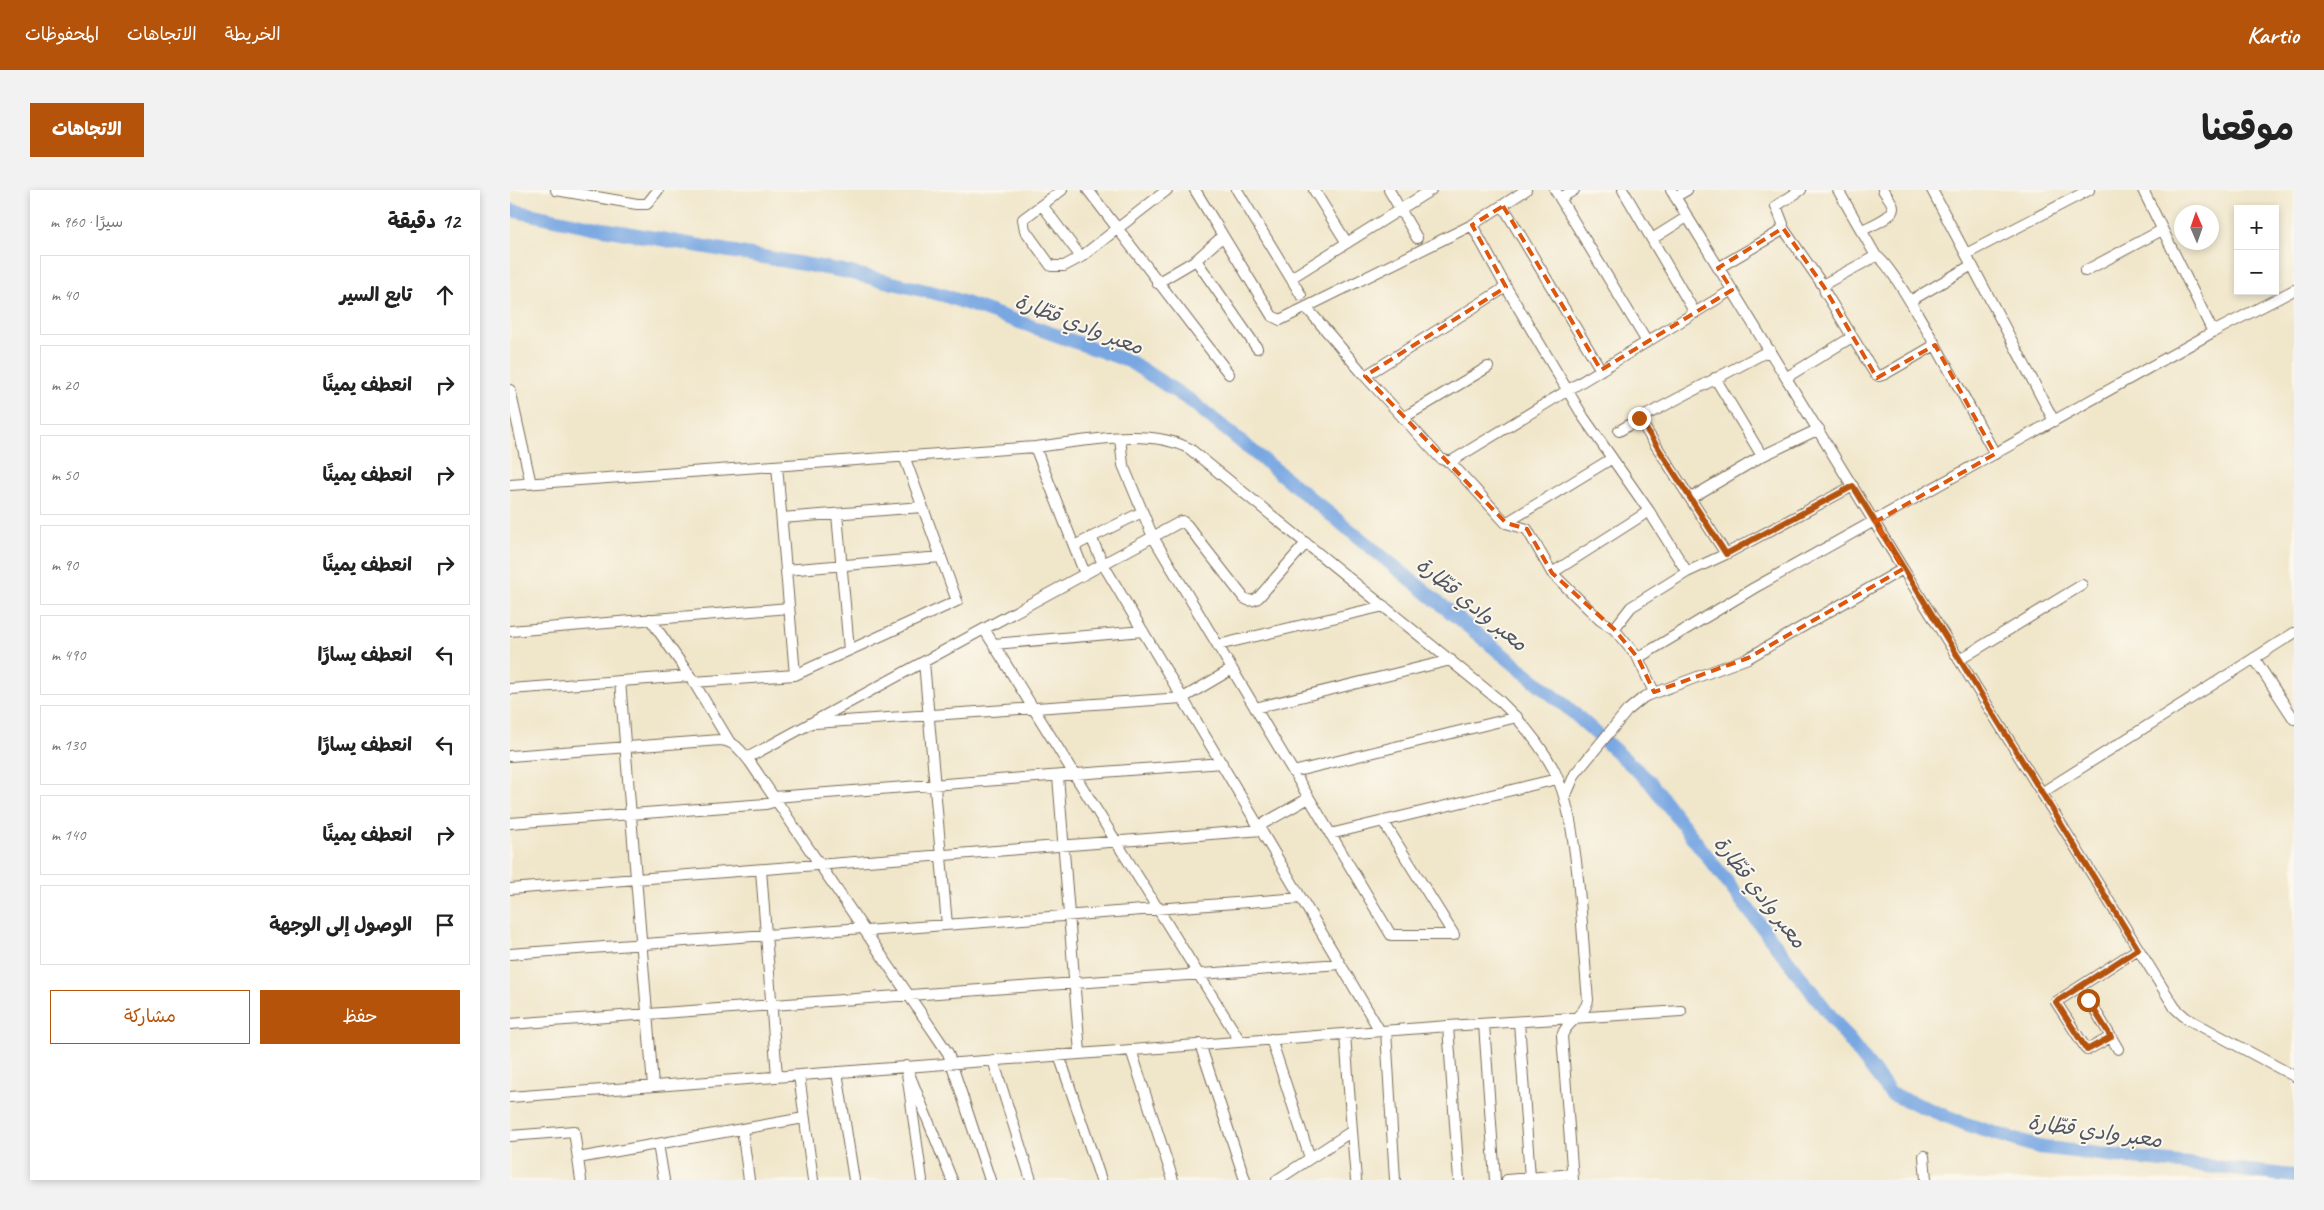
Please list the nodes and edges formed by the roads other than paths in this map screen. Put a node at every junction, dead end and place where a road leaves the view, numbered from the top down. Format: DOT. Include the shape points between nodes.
graph roads {
  1 [pos="556,190"];
  2 [pos="658,190"];
  3 [pos="1062,190"];
  4 [pos="1088,190"];
  5 [pos="1167,190"];
  6 [pos="1195,190"];
  7 [pos="1237,190"];
  8 [pos="1314,190"];
  9 [pos="1389,190"];
  10 [pos="1431,190"];
  11 [pos="1526,190"];
  12 [pos="1574,190"];
  13 [pos="1623,190"];
  14 [pos="1687,190"];
  15 [pos="1801,190"];
  16 [pos="1838,190"];
  17 [pos="1884,190"];
  18 [pos="1932,190"];
  19 [pos="2089,190"];
  20 [pos="2143,190"];
  21 [pos="1673,193"];
  22 [pos="1558,194"];
  23 [pos="1042,205"];
  24 [pos="1503,206"];
  25 [pos="1401,209"];
  26 [pos="1687,218"];
  27 [pos="1472,225"];
  28 [pos="1783,228"];
  29 [pos="1117,229"];
  30 [pos="2162,230"];
  31 [pos="1861,231"];
  32 [pos="1223,236"];
  33 [pos="1417,238"];
  34 [pos="1652,239"];
  35 [pos="1347,243"];
  36 [pos="1966,254"];
  37 [pos="1876,256"];
  38 [pos="1081,257"];
  39 [pos="1196,260"];
  40 [pos="1972,265"];
  41 [pos="1718,268"];
  42 [pos="2085,271"];
  43 [pos="1291,278"];
  44 [pos="1157,283"];
  45 [pos="1506,287"];
  46 [pos="1824,287"];
  47 [pos="1732,290"];
  48 [pos="2294,290"];
  49 [pos="1301,295"];
  50 [pos="1910,301"];
  51 [pos="1306,307"];
  52 [pos="1695,312"];
  53 [pos="2213,332"];
  54 [pos="1852,337"];
  55 [pos="1647,342"];
  56 [pos="1935,345"];
  57 [pos="1257,348"];
  58 [pos="1770,350"];
  59 [pos="1488,367"];
  60 [pos="1601,370"];
  61 [pos="1229,374"];
  62 [pos="1365,376"];
  63 [pos="1787,377"];
  64 [pos="1715,378"];
  65 [pos="510,390"];
  66 [pos="1567,390"];
  67 [pos="1403,418"];
  68 [pos="1639,418"];
  69 [pos="2054,421"];
  70 [pos="1818,429"];
  71 [pos="1619,431"];
  72 [pos="515,433"];
  73 [pos="1120,438"];
  74 [pos="1035,447"];
  75 [pos="1995,454"];
  76 [pos="904,456"];
  77 [pos="1762,456"];
  78 [pos="1611,459"];
  79 [pos="1450,462"];
  80 [pos="778,466"];
  81 [pos="531,484"];
  82 [pos="510,485"];
  83 [pos="1853,486"];
  84 [pos="1691,498"];
  85 [pos="922,507"];
  86 [pos="1649,510"];
  87 [pos="1142,512"];
  88 [pos="837,514"];
  89 [pos="782,518"];
  90 [pos="1875,522"];
  91 [pos="1506,523"];
  92 [pos="1091,537"];
  93 [pos="1153,537"];
  94 [pos="1306,543"];
  95 [pos="1074,546"];
  96 [pos="1726,554"];
  97 [pos="941,557"];
  98 [pos="1103,564"];
  99 [pos="842,566"];
  100 [pos="1903,569"];
  101 [pos="786,570"];
  102 [pos="1687,572"];
  103 [pos="1552,573"];
  104 [pos="1086,574"];
  105 [pos="2082,585"];
  106 [pos="1384,606"];
  107 [pos="789,608"];
  108 [pos="650,619"];
  109 [pos="984,629"];
  110 [pos="1614,629"];
  111 [pos="510,631"];
  112 [pos="1143,631"];
  113 [pos="2294,633"];
  114 [pos="994,644"];
  115 [pos="1218,645"];
  116 [pos="849,650"];
  117 [pos="1638,658"];
  118 [pos="2254,658"];
  119 [pos="1451,660"];
  120 [pos="1959,660"];
  121 [pos="924,662"];
  122 [pos="1232,669"];
  123 [pos="795,675"];
  124 [pos="691,679"];
  125 [pos="620,681"];
  126 [pos="510,689"];
  127 [pos="1654,692"];
  128 [pos="1182,698"];
  129 [pos="1033,708"];
  130 [pos="1256,708"];
  131 [pos="928,715"];
  132 [pos="1517,717"];
  133 [pos="2294,719"];
  134 [pos="812,723"];
  135 [pos="729,741"];
  136 [pos="626,747"];
  137 [pos="510,756"];
  138 [pos="747,758"];
  139 [pos="1222,763"];
  140 [pos="1293,772"];
  141 [pos="1575,774"];
  142 [pos="1074,775"];
  143 [pos="1556,775"];
  144 [pos="1058,776"];
  145 [pos="933,786"];
  146 [pos="2043,792"];
  147 [pos="1565,797"];
  148 [pos="1309,798"];
  149 [pos="776,799"];
  150 [pos="631,814"];
  151 [pos="1382,821"];
  152 [pos="510,823"];
  153 [pos="1260,828"];
  154 [pos="1330,834"];
  155 [pos="1116,842"];
  156 [pos="1064,846"];
  157 [pos="941,856"];
  158 [pos="821,865"];
  159 [pos="761,870"];
  160 [pos="638,880"];
  161 [pos="510,889"];
  162 [pos="1301,898"];
  163 [pos="1157,909"];
  164 [pos="1069,915"];
  165 [pos="947,925"];
  166 [pos="864,929"];
  167 [pos="766,935"];
  168 [pos="642,945"];
  169 [pos="2138,949"];
  170 [pos="510,954"];
  171 [pos="1340,964"];
  172 [pos="1198,974"];
  173 [pos="1075,983"];
  174 [pos="909,994"];
  175 [pos="2088,1000"];
  176 [pos="771,1005"];
  177 [pos="1681,1010"];
  178 [pos="647,1014"];
  179 [pos="1576,1019"];
  180 [pos="1519,1022"];
  181 [pos="510,1024"];
  182 [pos="1484,1024"];
  183 [pos="1448,1026"];
  184 [pos="1383,1031"];
  185 [pos="1344,1034"];
  186 [pos="2111,1037"];
  187 [pos="1271,1039"];
  188 [pos="1240,1042"];
  189 [pos="1200,1044"];
  190 [pos="2118,1049"];
  191 [pos="1131,1050"];
  192 [pos="1080,1054"];
  193 [pos="1059,1055"];
  194 [pos="993,1060"];
  195 [pos="952,1063"];
  196 [pos="906,1066"];
  197 [pos="837,1072"];
  198 [pos="798,1075"];
  199 [pos="777,1076"];
  200 [pos="2294,1076"];
  201 [pos="653,1086"];
  202 [pos="510,1097"];
  203 [pos="804,1118"];
  204 [pos="742,1129"];
  205 [pos="1352,1131"];
  206 [pos="510,1136"];
  207 [pos="658,1144"];
  208 [pos="1924,1156"];
  209 [pos="578,1158"];
  210 [pos="1310,1158"];
  211 [pos="1289,1176"];
  212 [pos="1572,1177"];
  213 [pos="1530,1178"];
  214 [pos="581,1180"];
  215 [pos="664,1180"];
  216 [pos="749,1180"];
  217 [pos="813,1180"];
  218 [pos="854,1180"];
  219 [pos="922,1180"];
  220 [pos="952,1180"];
  221 [pos="990,1180"];
  222 [pos="1031,1180"];
  223 [pos="1101,1180"];
  224 [pos="1173,1180"];
  225 [pos="1245,1180"];
  226 [pos="1277,1180"];
  227 [pos="1356,1180"];
  228 [pos="1395,1180"];
  229 [pos="1459,1180"];
  230 [pos="1495,1180"];
  231 [pos="1507,1180"];
  232 [pos="1926,1180"];
  1 -- 2 [label="street" via="647,204"];
  3 -- 23 [label="street"];
  4 -- 29 [label="street"];
  5 -- 29 [label="street"];
  6 -- 32 [label="street"];
  7 -- 43 [label="street"];
  8 -- 35 [label="street"];
  9 -- 25 [label="street"];
  10 -- 25 [label="street"];
  11 -- 24 [label="street"];
  12 -- 22 [label="street"];
  13 -- 34 [label="street"];
  14 -- 21 [label="street"];
  15 -- 28 [label="street" via="1776,206"];
  16 -- 31 [label="street"];
  17 -- 31 [label="street" via="1893,210 1890,215"];
  18 -- 36 [label="street"];
  19 -- 36 [label="street"];
  20 -- 30 [label="street"];
  21 -- 26 [label="street"];
  22 -- 55 [label="street"];
  23 -- 38 [label="street"];
  23 -- 38 [label="street" via="1023,219 1025,230 1051,266 1064,266"];
  24 -- 27 [label="street"];
  24 -- 60 [label="street"];
  25 -- 33 [label="street"];
  25 -- 35 [label="street"];
  26 -- 34 [label="street"];
  26 -- 41 [label="street"];
  27 -- 45 [label="street"];
  27 -- 51 [label="street"];
  28 -- 41 [label="street"];
  28 -- 46 [label="street"];
  29 -- 38 [label="street"];
  29 -- 44 [label="street"];
  30 -- 42 [label="street"];
  30 -- 53 [label="street"];
  31 -- 37 [label="street"];
  32 -- 39 [label="street"];
  32 -- 51 [label="street" via="1274,318 1280,320"];
  34 -- 52 [label="street"];
  35 -- 43 [label="street"];
  36 -- 40 [label="street"];
  37 -- 46 [label="street"];
  37 -- 50 [label="street" via="1884,261"];
  39 -- 44 [label="street"];
  39 -- 57 [label="street"];
  40 -- 50 [label="street"];
  40 -- 69 [label="street"];
  41 -- 47 [label="street"];
  43 -- 49 [label="street"];
  44 -- 61 [label="street"];
  45 -- 62 [label="street"];
  45 -- 66 [label="street"];
  46 -- 54 [label="street"];
  47 -- 52 [label="street"];
  47 -- 58 [label="street"];
  48 -- 53 [label="street"];
  50 -- 56 [label="street"];
  51 -- 62 [label="street"];
  52 -- 55 [label="street"];
  53 -- 69 [label="street"];
  54 -- 56 [label="street" via="1879,376"];
  54 -- 63 [label="street"];
  55 -- 60 [label="street"];
  56 -- 75 [label="street"];
  58 -- 63 [label="street"];
  58 -- 64 [label="street"];
  59 -- 67 [label="street"];
  60 -- 66 [label="street"];
  62 -- 67 [label="street"];
  63 -- 70 [label="street"];
  64 -- 68 [label="street"];
  64 -- 77 [label="street"];
  65 -- 72 [label="street"];
  66 -- 78 [label="street"];
  66 -- 79 [label="street"];
  67 -- 79 [label="street" via="1441,459"];
  68 -- 71 [label="street"];
  68 -- 84 [label="street"];
  69 -- 75 [label="street"];
  70 -- 77 [label="street"];
  70 -- 83 [label="street"];
  72 -- 81 [label="street"];
  73 -- 74 [label="street"];
  73 -- 87 [label="street" via="1123,465"];
  73 -- 94 [label="street" via="1162,439 1185,446"];
  74 -- 76 [label="street"];
  74 -- 95 [label="street"];
  75 -- 90 [label="street"];
  76 -- 80 [label="street"];
  76 -- 85 [label="street"];
  77 -- 84 [label="street"];
  78 -- 86 [label="street"];
  78 -- 91 [label="street"];
  79 -- 91 [label="street"];
  80 -- 81 [label="street"];
  80 -- 89 [label="street"];
  81 -- 82 [label="street"];
  83 -- 90 [label="street"];
  83 -- 96 [label="street"];
  84 -- 96 [label="street"];
  85 -- 88 [label="street"];
  85 -- 97 [label="street"];
  86 -- 102 [label="street"];
  86 -- 103 [label="street"];
  87 -- 92 [label="street"];
  87 -- 93 [label="street"];
  88 -- 89 [label="street"];
  88 -- 99 [label="street"];
  89 -- 101 [label="street"];
  90 -- 100 [label="street"];
  90 -- 117 [label="street" via="1754,588"];
  91 -- 103 [label="street" via="1527,529"];
  92 -- 95 [label="street"];
  92 -- 98 [label="street"];
  93 -- 94 [label="street" via="1182,521 1187,524 1248,601 1259,597"];
  93 -- 98 [label="street"];
  93 -- 115 [label="street"];
  94 -- 106 [label="street"];
  95 -- 104 [label="street"];
  96 -- 102 [label="street"];
  97 -- 99 [label="street"];
  97 -- 116 [label="street" via="957,601"];
  98 -- 104 [label="street"];
  98 -- 112 [label="street"];
  99 -- 101 [label="street"];
  99 -- 116 [label="street"];
  100 -- 120 [label="street"];
  100 -- 127 [label="street" via="1748,658"];
  101 -- 107 [label="street"];
  102 -- 110 [label="street" via="1631,607"];
  103 -- 110 [label="street" via="1600,620"];
  104 -- 109 [label="street"];
  105 -- 120 [label="street"];
  106 -- 115 [label="street"];
  106 -- 119 [label="street"];
  107 -- 108 [label="street"];
  107 -- 123 [label="street"];
  108 -- 111 [label="street"];
  108 -- 124 [label="street"];
  109 -- 114 [label="street"];
  109 -- 121 [label="street"];
  110 -- 117 [label="street"];
  112 -- 114 [label="street"];
  112 -- 128 [label="street"];
  113 -- 118 [label="street"];
  114 -- 129 [label="street"];
  115 -- 122 [label="street"];
  116 -- 123 [label="street"];
  117 -- 127 [label="street"];
  118 -- 133 [label="street"];
  118 -- 146 [label="street"];
  119 -- 130 [label="street"];
  119 -- 132 [label="street"];
  120 -- 146 [label="street"];
  121 -- 131 [label="street"];
  121 -- 134 [label="street"];
  122 -- 128 [label="street"];
  122 -- 130 [label="street"];
  123 -- 124 [label="street"];
  124 -- 125 [label="street"];
  124 -- 135 [label="street"];
  125 -- 126 [label="street"];
  125 -- 136 [label="street"];
  127 -- 141 [label="street" via="1627,711"];
  128 -- 129 [label="street"];
  128 -- 139 [label="street"];
  129 -- 131 [label="street"];
  129 -- 142 [label="street"];
  130 -- 140 [label="street"];
  131 -- 134 [label="street"];
  131 -- 145 [label="street"];
  132 -- 140 [label="street"];
  132 -- 143 [label="street"];
  134 -- 138 [label="street"];
  135 -- 136 [label="street"];
  135 -- 138 [label="street"];
  136 -- 137 [label="street"];
  136 -- 150 [label="street"];
  138 -- 149 [label="street"];
  139 -- 142 [label="street"];
  139 -- 153 [label="street"];
  140 -- 148 [label="street"];
  141 -- 143 [label="street"];
  141 -- 147 [label="street"];
  142 -- 144 [label="street"];
  142 -- 155 [label="street"];
  143 -- 147 [label="street"];
  143 -- 151 [label="street"];
  144 -- 145 [label="street"];
  144 -- 156 [label="street"];
  145 -- 149 [label="street"];
  145 -- 157 [label="street"];
  146 -- 169 [label="street"];
  147 -- 179 [label="street" via="1580,894 1588,1000"];
  148 -- 153 [label="street"];
  148 -- 154 [label="street"];
  149 -- 150 [label="street" via="766,804"];
  149 -- 158 [label="street"];
  150 -- 152 [label="street"];
  150 -- 160 [label="street"];
  151 -- 154 [label="street"];
  151 -- 154 [label="street" via="1454,934 1391,935"];
  153 -- 155 [label="street"];
  153 -- 162 [label="street"];
  155 -- 156 [label="street"];
  155 -- 163 [label="street"];
  156 -- 157 [label="street"];
  156 -- 164 [label="street"];
  157 -- 158 [label="street"];
  157 -- 165 [label="street"];
  158 -- 159 [label="street"];
  158 -- 166 [label="street"];
  159 -- 160 [label="street"];
  159 -- 167 [label="street"];
  160 -- 161 [label="street"];
  160 -- 168 [label="street"];
  162 -- 163 [label="street"];
  162 -- 171 [label="street"];
  163 -- 164 [label="street"];
  163 -- 172 [label="street"];
  164 -- 165 [label="street"];
  164 -- 173 [label="street"];
  165 -- 166 [label="street"];
  166 -- 167 [label="street"];
  166 -- 174 [label="street"];
  167 -- 168 [label="street"];
  167 -- 176 [label="street"];
  168 -- 170 [label="street"];
  168 -- 178 [label="street"];
  169 -- 186 [label="street" via="2056,1002 2087,1050"];
  169 -- 200 [label="street" via="2181,1015"];
  171 -- 172 [label="street"];
  171 -- 184 [label="street"];
  172 -- 173 [label="street"];
  172 -- 188 [label="street"];
  173 -- 174 [label="street"];
  173 -- 192 [label="street"];
  174 -- 176 [label="street"];
  174 -- 195 [label="street"];
  175 -- 186 [label="street"];
  176 -- 178 [label="street"];
  176 -- 199 [label="street"];
  177 -- 179 [label="street"];
  178 -- 181 [label="street"];
  178 -- 201 [label="street"];
  179 -- 180 [label="street"];
  179 -- 212 [label="street" via="1565,1028 1562,1039"];
  180 -- 182 [label="street"];
  180 -- 213 [label="street"];
  182 -- 183 [label="street"];
  182 -- 230 [label="street"];
  183 -- 184 [label="street"];
  183 -- 229 [label="street"];
  184 -- 185 [label="street"];
  184 -- 228 [label="street"];
  185 -- 187 [label="street"];
  185 -- 205 [label="street"];
  186 -- 190 [label="street"];
  187 -- 188 [label="street"];
  187 -- 210 [label="street"];
  188 -- 189 [label="street"];
  189 -- 191 [label="street"];
  189 -- 225 [label="street"];
  191 -- 192 [label="street"];
  191 -- 224 [label="street"];
  192 -- 193 [label="street"];
  193 -- 194 [label="street"];
  193 -- 223 [label="street"];
  194 -- 195 [label="street"];
  194 -- 222 [label="street"];
  195 -- 196 [label="street"];
  195 -- 221 [label="street"];
  196 -- 197 [label="street"];
  196 -- 219 [label="street"];
  196 -- 220 [label="street"];
  197 -- 198 [label="street"];
  197 -- 218 [label="street"];
  198 -- 199 [label="street"];
  198 -- 203 [label="street"];
  199 -- 201 [label="street"];
  201 -- 202 [label="street"];
  203 -- 204 [label="street"];
  203 -- 217 [label="street"];
  204 -- 207 [label="street"];
  204 -- 216 [label="street"];
  205 -- 210 [label="street"];
  205 -- 227 [label="street"];
  206 -- 209 [label="street" via="574,1131"];
  207 -- 209 [label="street"];
  207 -- 215 [label="street"];
  208 -- 232 [label="street"];
  209 -- 214 [label="street"];
  210 -- 211 [label="street"];
  211 -- 226 [label="street"];
  212 -- 213 [label="street"];
  213 -- 231 [label="street"];
}
